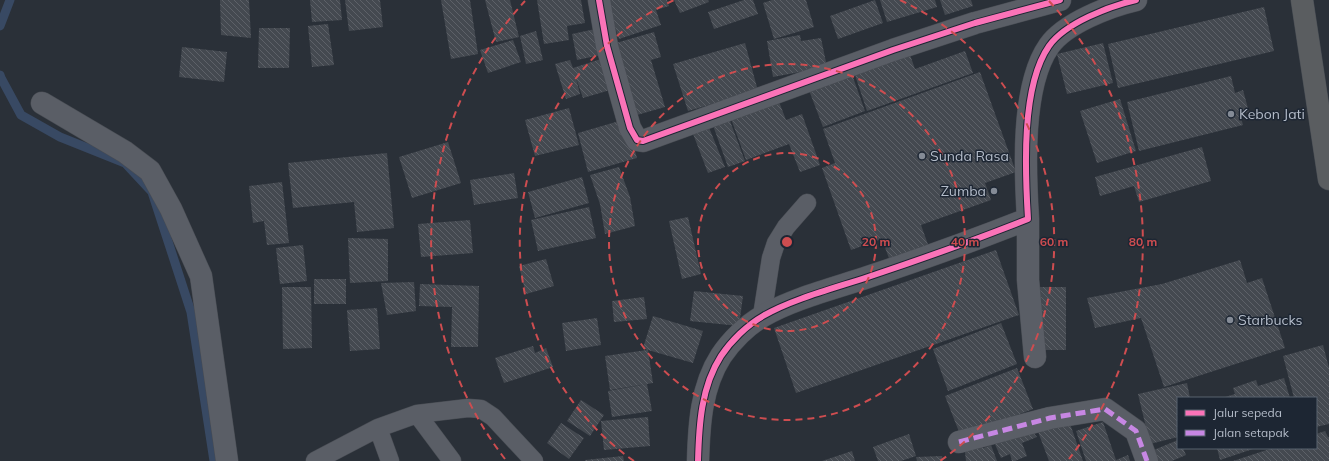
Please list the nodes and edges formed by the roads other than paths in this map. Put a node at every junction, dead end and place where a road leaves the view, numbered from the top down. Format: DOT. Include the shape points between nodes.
graph roads {
  1 [pos="598,0"];
  2 [pos="1060,0"];
  3 [pos="1136,0"];
  4 [pos="1302,0"];
  5 [pos="42,103"];
  6 [pos="1329,179"];
  7 [pos="807,203"];
  8 [pos="1028,219"];
  9 [pos="762,316"];
  10 [pos="1035,356"];
  11 [pos="417,414"];
  12 [pos="378,428"];
  13 [pos="959,442"];
  14 [pos="227,461"];
  15 [pos="314,461"];
  16 [pos="390,461"];
  17 [pos="452,461"];
  18 [pos="534,461"];
  19 [pos="698,461"];
  20 [pos="1147,461"];
  1 -- 2 [label="street" via="607,46 630,128 637,140 643,141 893,50 976,23"];
  3 -- 8 [label="street" via="1101,11 1061,34 1049,46 1037,67 1031,90 1027,140"];
  4 -- 6 [label="highway"];
  5 -- 14 [label="street" via="125,152 150,171 171,209 201,276"];
  7 -- 9 [label="lane" via="776,242"];
  8 -- 9 [label="street"];
  8 -- 10 [label="street" via="1028,280"];
  9 -- 19 [label="street" via="736,337 721,356 709,380 699,430"];
  11 -- 12 [label="lane"];
  11 -- 17 [label="lane"];
  11 -- 18 [label="lane" via="468,408 481,409 493,417"];
  12 -- 15 [label="lane"];
  12 -- 16 [label="lane"];
  13 -- 20 [label="street" via="1050,418 1106,409 1136,431"];
}
